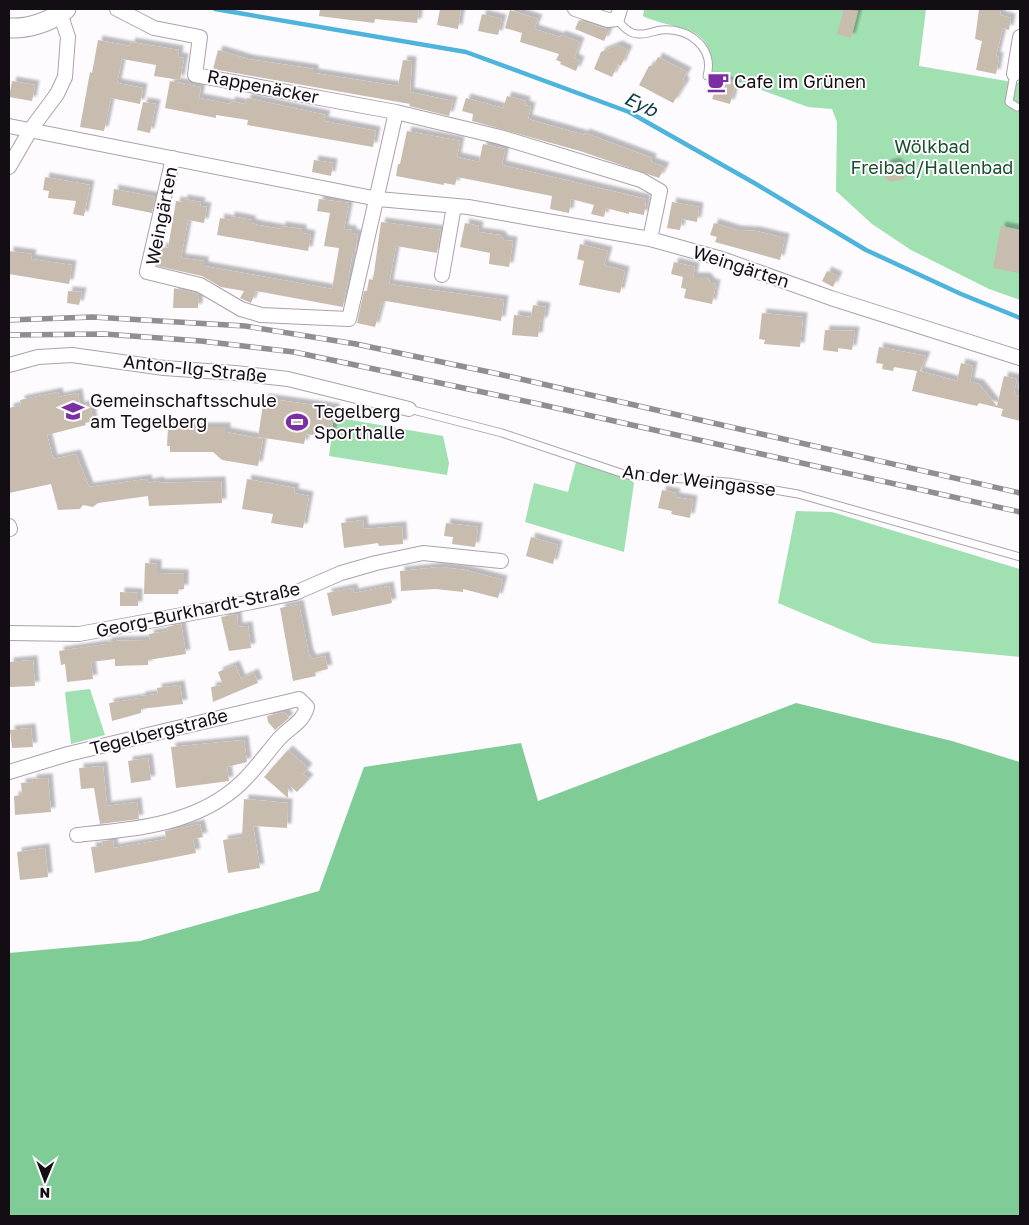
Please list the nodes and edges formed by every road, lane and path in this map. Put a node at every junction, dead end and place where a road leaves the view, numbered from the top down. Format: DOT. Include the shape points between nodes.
graph roads {
  1 [pos="117,9"];
  2 [pos="575,9"];
  3 [pos="63,11"];
  4 [pos="619,14"];
  5 [pos="9,28"];
  6 [pos="1020,37"];
  7 [pos="1014,74"];
  8 [pos="707,76"];
  9 [pos="1017,107"];
  10 [pos="396,112"];
  11 [pos="9,126"];
  12 [pos="30,129"];
  13 [pos="174,158"];
  14 [pos="9,167"];
  15 [pos="378,199"];
  16 [pos="454,206"];
  17 [pos="650,239"];
  18 [pos="442,275"];
  19 [pos="1020,358"];
  20 [pos="9,365"];
  21 [pos="409,409"];
  22 [pos="1020,557"];
  23 [pos="501,561"];
  24 [pos="9,633"];
  25 [pos="9,772"];
  26 [pos="77,835"];
  1 -- 10 [label="street, Rappenäcker" via="154,28 200,37 195,75"];
  2 -- 4 [label="street" via="608,20"];
  3 -- 5 [label="main road" via="21,29"];
  3 -- 12 [label="street" via="68,38 65,76 57,94"];
  4 -- 8 [label="lane" via="622,26 636,34 672,30 696,40 708,54 710,67"];
  6 -- 7 [label="street"];
  7 -- 9 [label="lane" via="1009,102"];
  10 -- 15 [label="street"];
  10 -- 17 [label="street, Rappenäcker" via="500,137 641,180 660,191"];
  11 -- 12 [label="street, Weingärten"];
  12 -- 13 [label="street, Weingärten"];
  12 -- 14 [label="street"];
  13 -- 15 [label="street, Weingärten"];
  13 -- 15 [label="street, Weingärten" via="147,272 200,285 241,309 261,315 349,319"];
  15 -- 16 [label="street, Weingärten"];
  16 -- 17 [label="street, Weingärten"];
  16 -- 18 [label="street"];
  17 -- 19 [label="street, Weingärten" via="722,259 831,298"];
  20 -- 21 [label="street, Anton-Ilg-Straße" via="72,355 164,368 288,379"];
  21 -- 22 [label="lane, An der Weingasse" via="502,433 628,475 728,482 798,494"];
  23 -- 24 [label="street, Georg-Burkhardt-Straße" via="423,553 341,573 295,593 252,602 79,634"];
  25 -- 26 [label="street, Tegelbergstraße" via="68,754 299,699 307,707 305,717 283,733 240,784 199,812 139,828"];
}
